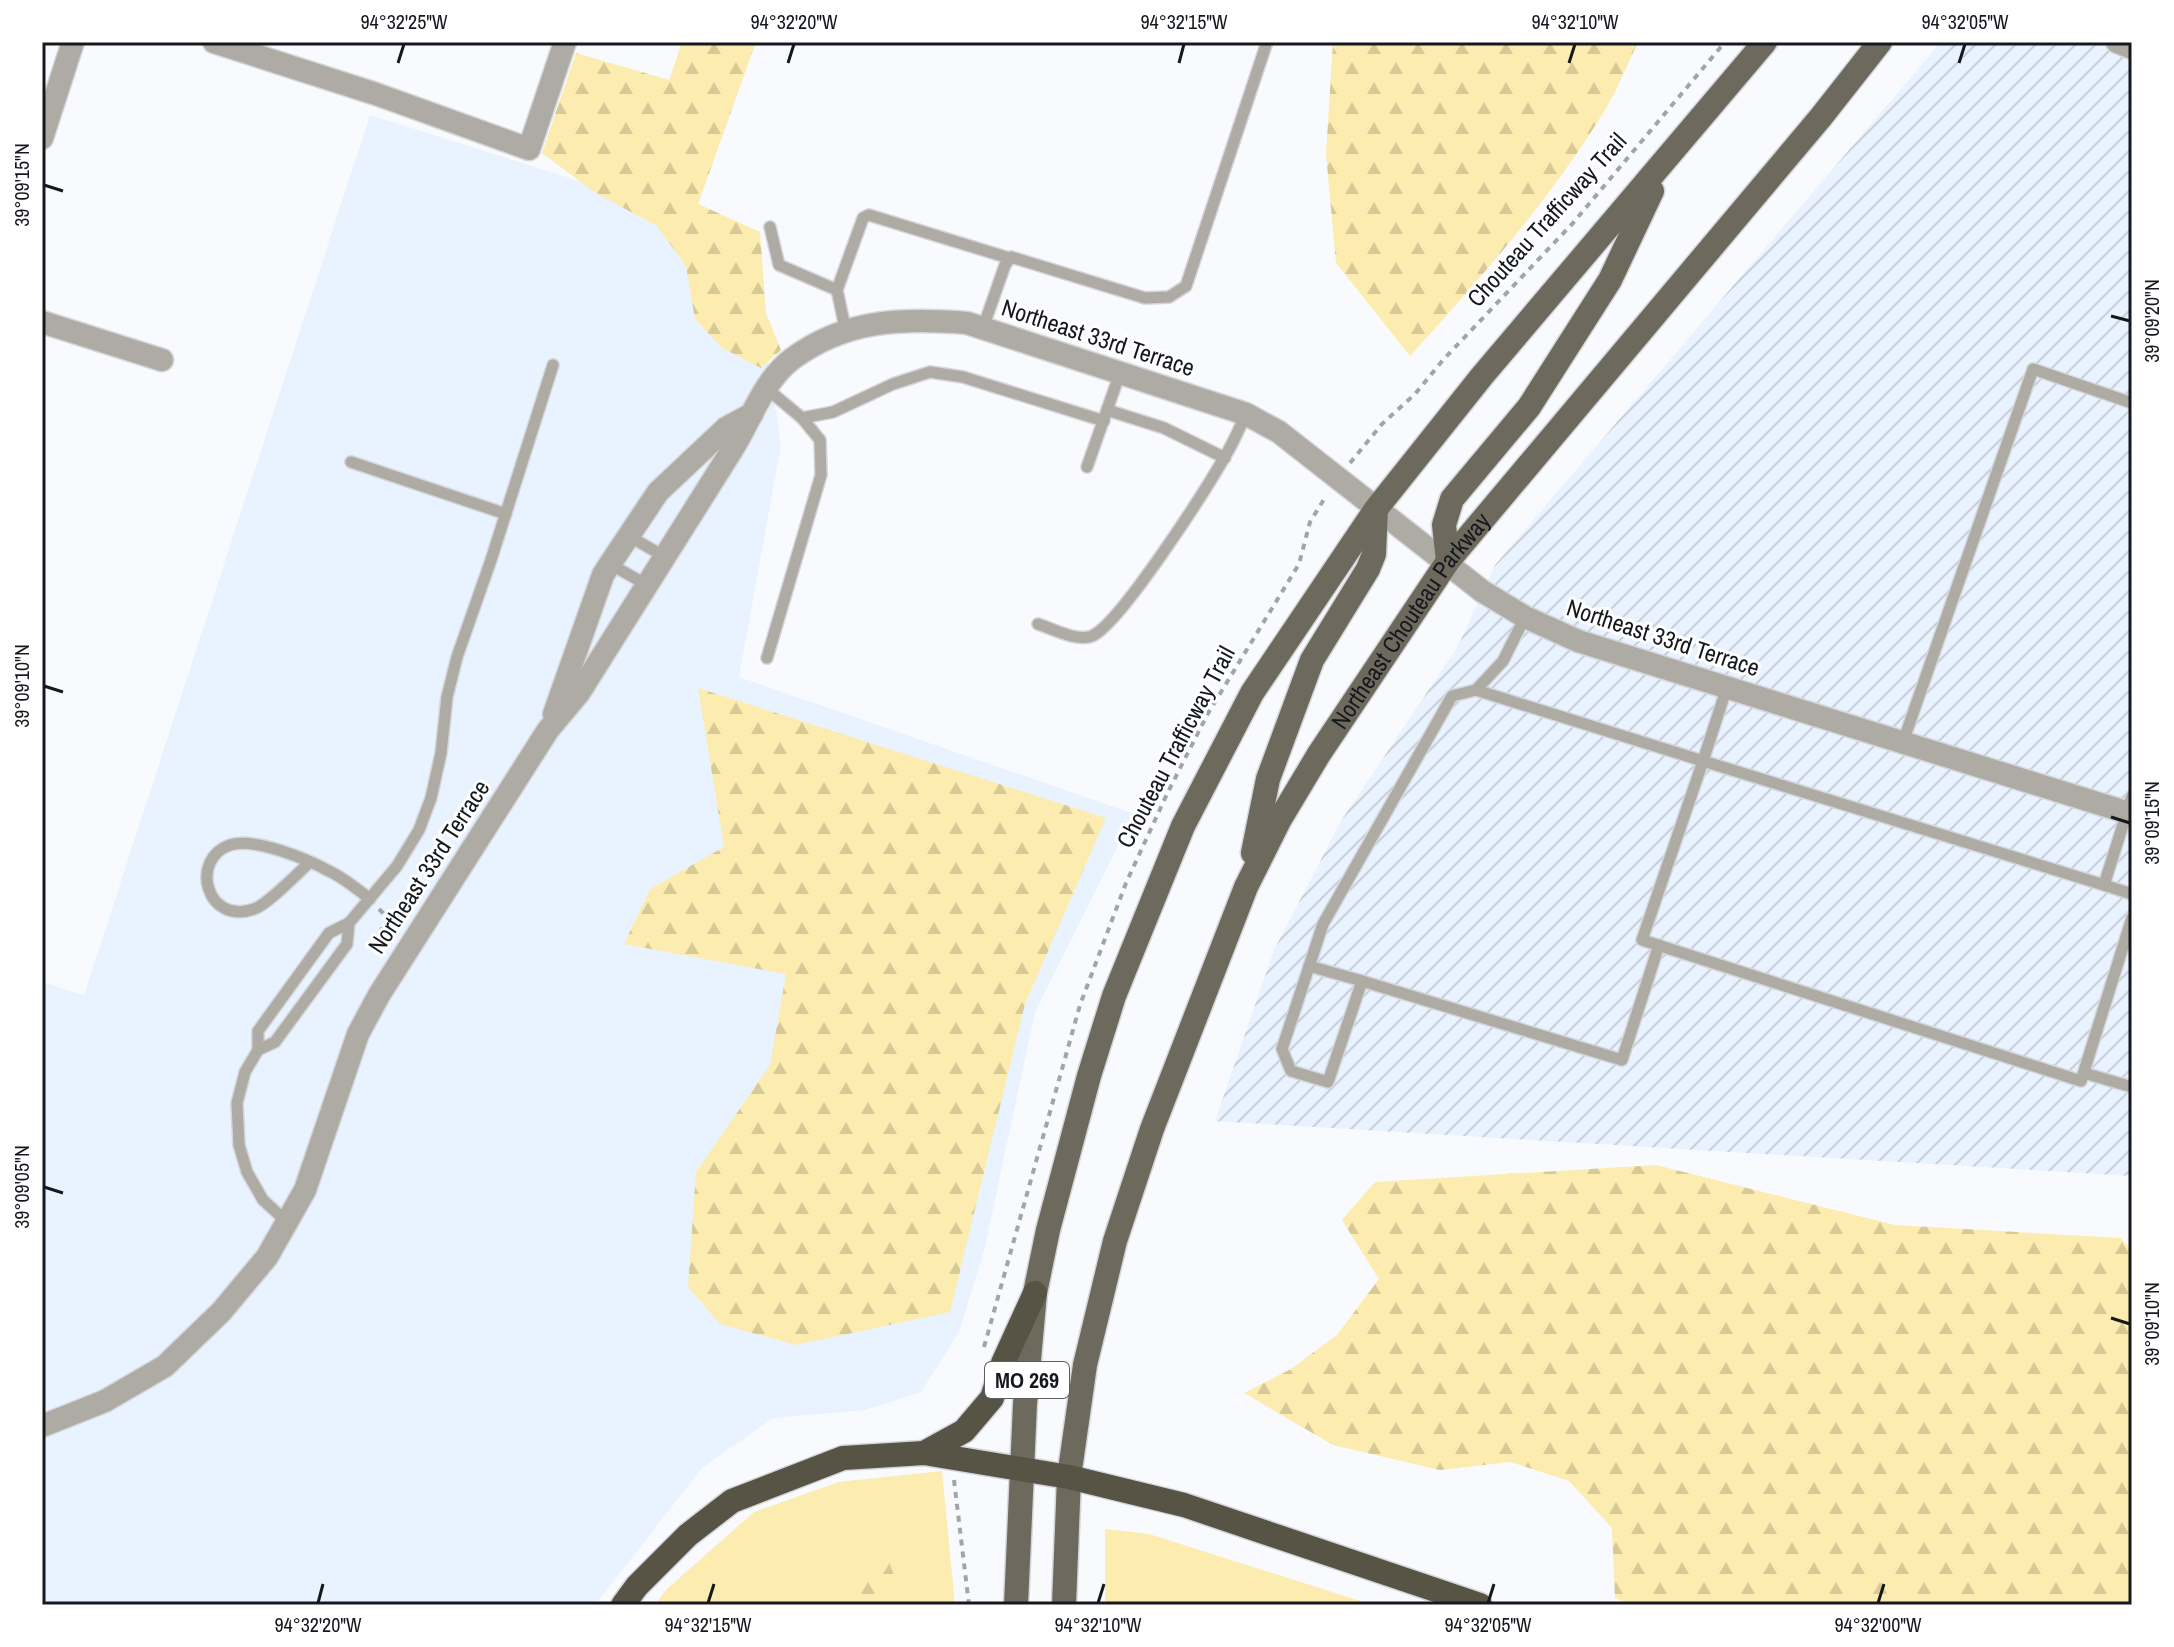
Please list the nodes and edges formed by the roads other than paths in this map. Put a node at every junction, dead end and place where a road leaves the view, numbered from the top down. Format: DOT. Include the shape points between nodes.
graph roads {
  1 [pos="73,42"];
  2 [pos="214,42"];
  3 [pos="565,42"];
  4 [pos="1267,42"];
  5 [pos="1765,42"];
  6 [pos="1880,42"];
  7 [pos="2117,42"];
  8 [pos="2132,48"];
  9 [pos="42,138"];
  10 [pos="1666,160"];
  11 [pos="770,227"];
  12 [pos="1009,258"];
  13 [pos="837,290"];
  14 [pos="42,322"];
  15 [pos="983,328"];
  16 [pos="846,332"];
  17 [pos="162,360"];
  18 [pos="553,365"];
  19 [pos="1120,373"];
  20 [pos="765,387"];
  21 [pos="2132,403"];
  22 [pos="754,413"];
  23 [pos="1246,414"];
  24 [pos="1106,416"];
  25 [pos="802,418"];
  26 [pos="1225,458"];
  27 [pos="351,462"];
  28 [pos="1087,467"];
  29 [pos="1376,509"];
  30 [pos="506,514"];
  31 [pos="629,536"];
  32 [pos="665,557"];
  33 [pos="1448,561"];
  34 [pos="610,564"];
  35 [pos="647,585"];
  36 [pos="1525,617"];
  37 [pos="1038,624"];
  38 [pos="767,658"];
  39 [pos="1727,687"];
  40 [pos="1476,690"];
  41 [pos="548,730"];
  42 [pos="1903,742"];
  43 [pos="1703,761"];
  44 [pos="2130,807"];
  45 [pos="310,862"];
  46 [pos="2104,885"];
  47 [pos="1246,887"];
  48 [pos="2132,894"];
  49 [pos="370,899"];
  50 [pos="2132,918"];
  51 [pos="349,923"];
  52 [pos="1659,945"];
  53 [pos="1309,966"];
  54 [pos="1362,981"];
  55 [pos="258,1050"];
  56 [pos="2084,1073"];
  57 [pos="2132,1087"];
  58 [pos="287,1222"];
  59 [pos="1035,1293"];
  60 [pos="42,1426"];
  61 [pos="924,1453"];
  62 [pos="1022,1468"];
  63 [pos="1069,1477"];
  64 [pos="623,1605"];
  65 [pos="1016,1605"];
  66 [pos="1064,1605"];
  67 [pos="1480,1605"];
  1 -- 9 [label="street"];
  2 -- 3 [label="street" via="529,149"];
  4 -- 12 [label="lane" via="1186,286 1169,297 1145,298"];
  5 -- 10 [label="main road"];
  6 -- 33 [label="main road, Northeast Chouteau Parkway"];
  7 -- 8 [label="street"];
  10 -- 29 [label="main road"];
  10 -- 33 [label="main road" via="1610,280 1529,407 1452,499 1444,525"];
  11 -- 13 [label="lane" via="779,265"];
  12 -- 13 [label="lane" via="869,215 863,218"];
  12 -- 15 [label="lane"];
  13 -- 16 [label="lane"];
  14 -- 17 [label="street"];
  15 -- 16 [label="street, Northeast 33rd Terrace" via="918,319"];
  15 -- 19 [label="street, Northeast 33rd Terrace"];
  16 -- 20 [label="street, Northeast 33rd Terrace" via="789,361"];
  18 -- 30 [label="lane"];
  19 -- 23 [label="street, Northeast 33rd Terrace"];
  19 -- 24 [label="lane"];
  20 -- 22 [label="street, Northeast 33rd Terrace"];
  20 -- 25 [label="lane"];
  21 -- 42 [label="lane" via="2033,369"];
  22 -- 31 [label="street, Northeast 33rd Terrace" via="726,428 658,492"];
  22 -- 32 [label="street, Northeast 33rd Terrace"];
  23 -- 26 [label="lane"];
  23 -- 29 [label="street, Northeast 33rd Terrace" via="1279,432"];
  24 -- 25 [label="lane" via="930,372 833,412"];
  24 -- 26 [label="lane" via="1164,428"];
  24 -- 28 [label="lane"];
  25 -- 38 [label="lane" via="820,440 821,475"];
  26 -- 37 [label="lane" via="1107,626 1082,638"];
  27 -- 30 [label="lane"];
  29 -- 33 [label="street, Northeast 33rd Terrace"];
  29 -- 47 [label="main road" via="1368,569 1312,660 1268,779"];
  29 -- 59 [label="main road" via="1252,693 1183,826 1105,1023"];
  30 -- 49 [label="lane" via="457,657 431,798 419,830"];
  31 -- 32 [label="lane"];
  31 -- 34 [label="street, Northeast 33rd Terrace"];
  32 -- 35 [label="street, Northeast 33rd Terrace"];
  33 -- 36 [label="street, Northeast 33rd Terrace" via="1482,591"];
  33 -- 47 [label="main road, Northeast Chouteau Parkway" via="1319,754"];
  34 -- 35 [label="lane"];
  34 -- 41 [label="street, Northeast 33rd Terrace"];
  35 -- 41 [label="street, Northeast 33rd Terrace" via="579,693"];
  36 -- 39 [label="street, Northeast 33rd Terrace" via="1578,641"];
  36 -- 40 [label="lane" via="1503,661"];
  39 -- 42 [label="street, Northeast 33rd Terrace"];
  39 -- 43 [label="lane"];
  40 -- 43 [label="lane"];
  40 -- 53 [label="lane" via="1452,696 1323,924"];
  41 -- 58 [label="street, Northeast 33rd Terrace" via="400,959 358,1034 305,1190"];
  42 -- 44 [label="street, Northeast 33rd Terrace"];
  43 -- 46 [label="lane"];
  43 -- 52 [label="lane" via="1642,940"];
  44 -- 46 [label="lane"];
  45 -- 45 [label="lane" via="247,843 228,845 214,856 206,874 207,889 216,905 236,912 256,909"];
  45 -- 49 [label="lane"];
  46 -- 48 [label="lane"];
  47 -- 63 [label="main road, Northeast Chouteau Parkway" via="1119,1229 1085,1365"];
  49 -- 51 [label="lane"];
  50 -- 56 [label="lane"];
  51 -- 55 [label="lane" via="347,944 275,1042"];
  51 -- 55 [label="lane" via="329,933 258,1031"];
  52 -- 54 [label="lane" via="1622,1060"];
  52 -- 56 [label="lane" via="2081,1081"];
  53 -- 54 [label="lane"];
  53 -- 54 [label="lane" via="1282,1049 1291,1071 1328,1082"];
  55 -- 58 [label="lane" via="237,1103 239,1145 263,1200"];
  56 -- 57 [label="lane"];
  58 -- 60 [label="street, Northeast 33rd Terrace" via="267,1257 230,1301 165,1366 105,1401"];
  59 -- 61 [label="highway" via="992,1398 964,1431"];
  59 -- 62 [label="main road, MO 269"];
  61 -- 62 [label="highway"];
  61 -- 64 [label="highway" via="843,1458 732,1501 688,1535"];
  62 -- 63 [label="highway"];
  62 -- 65 [label="main road"];
  63 -- 66 [label="main road, Northeast Chouteau Parkway"];
  63 -- 67 [label="highway" via="1184,1505"];
}
